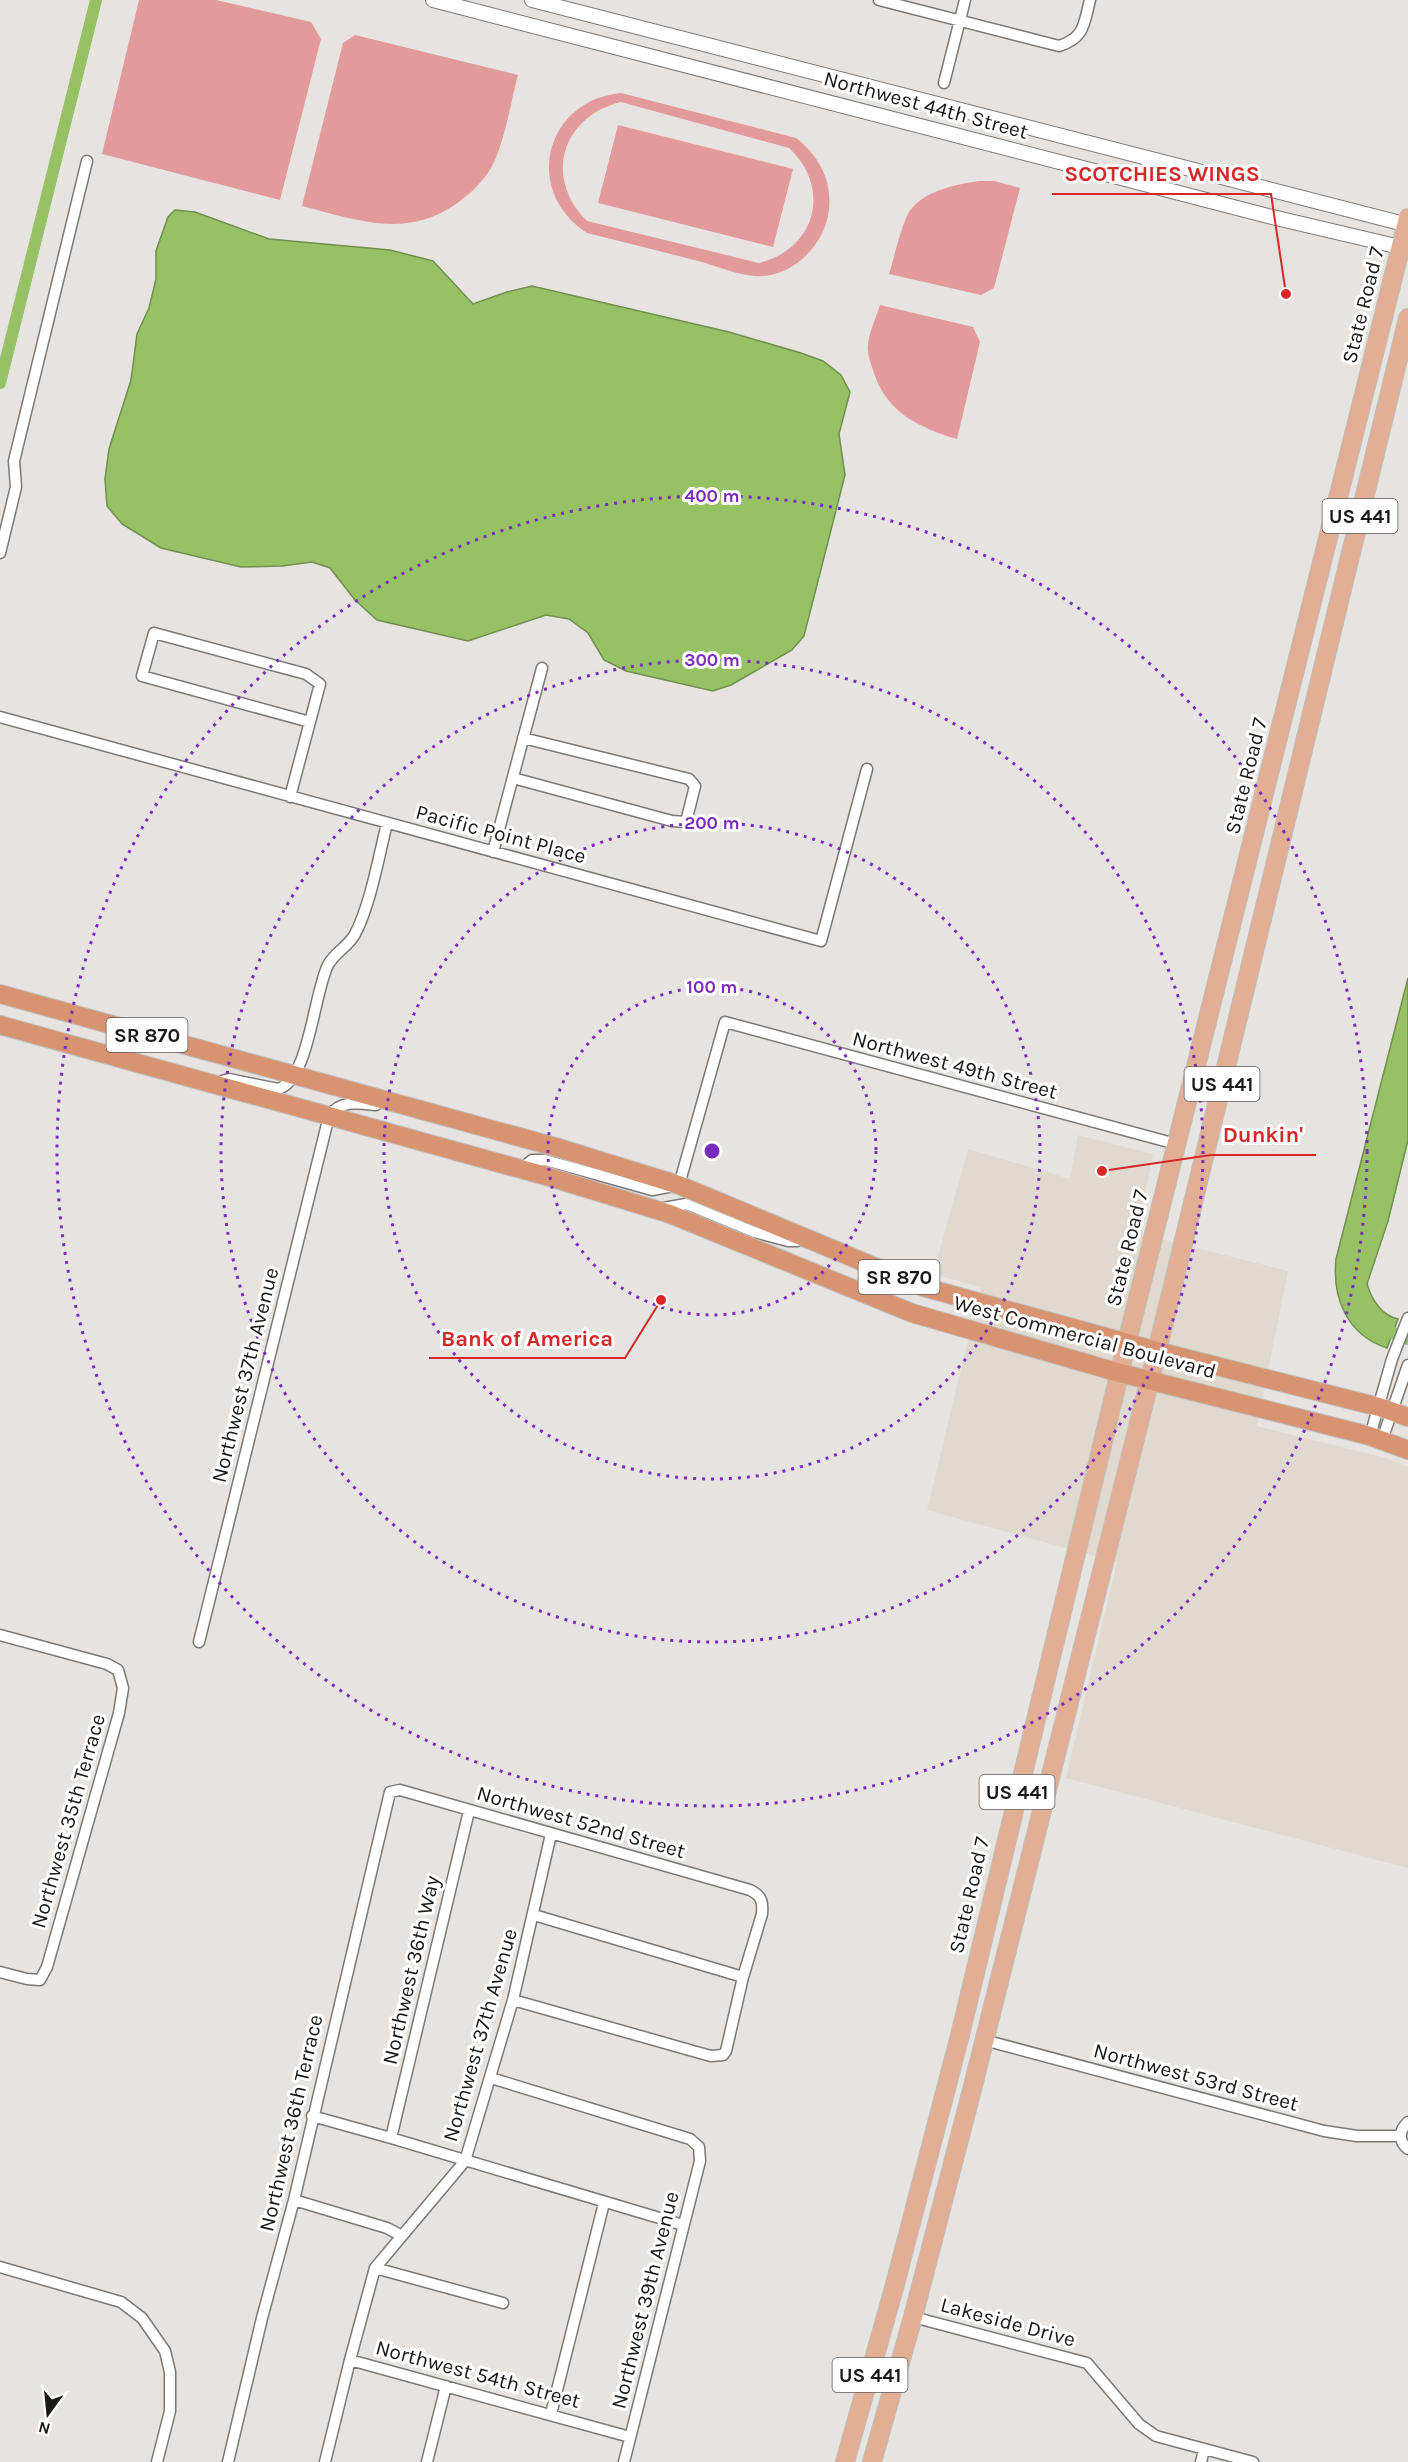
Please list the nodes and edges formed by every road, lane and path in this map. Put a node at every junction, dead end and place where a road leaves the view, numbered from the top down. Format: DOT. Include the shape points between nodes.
graph roads {
  1 [pos="433,0"];
  2 [pos="532,0"];
  3 [pos="879,0"];
  4 [pos="965,0"];
  5 [pos="1090,0"];
  6 [pos="960,21"];
  7 [pos="944,83"];
  8 [pos="87,161"];
  9 [pos="1408,222"];
  10 [pos="1404,247"];
  11 [pos="1408,318"];
  12 [pos="0,553"];
  13 [pos="542,668"];
  14 [pos="0,717"];
  15 [pos="310,722"];
  16 [pos="523,738"];
  17 [pos="867,769"];
  18 [pos="513,778"];
  19 [pos="290,797"];
  20 [pos="387,824"];
  21 [pos="493,852"];
  22 [pos="0,994"];
  23 [pos="0,1025"];
  24 [pos="294,1075"];
  25 [pos="212,1084"];
  26 [pos="404,1105"];
  27 [pos="329,1116"];
  28 [pos="1176,1144"];
  29 [pos="521,1169"];
  30 [pos="679,1185"];
  31 [pos="656,1209"];
  32 [pos="800,1235"];
  33 [pos="1408,1318"];
  34 [pos="1127,1342"];
  35 [pos="1157,1351"];
  36 [pos="1408,1365"];
  37 [pos="1120,1373"];
  38 [pos="1150,1380"];
  39 [pos="1393,1412"];
  40 [pos="1376,1438"];
  41 [pos="1408,1450"];
  42 [pos="0,1635"];
  43 [pos="199,1642"];
  44 [pos="1022,1769"];
  45 [pos="390,1792"];
  46 [pos="1042,1810"];
  47 [pos="469,1811"];
  48 [pos="551,1834"];
  49 [pos="534,1915"];
  50 [pos="0,1972"];
  51 [pos="743,1977"];
  52 [pos="513,2000"];
  53 [pos="967,2000"];
  54 [pos="960,2035"];
  55 [pos="984,2040"];
  56 [pos="490,2078"];
  57 [pos="974,2082"];
  58 [pos="312,2116"];
  59 [pos="1408,2122"];
  60 [pos="1400,2136"];
  61 [pos="391,2138"];
  62 [pos="1408,2149"];
  63 [pos="465,2162"];
  64 [pos="294,2200"];
  65 [pos="604,2203"];
  66 [pos="683,2225"];
  67 [pos="402,2236"];
  68 [pos="0,2267"];
  69 [pos="375,2268"];
  70 [pos="894,2288"];
  71 [pos="503,2303"];
  72 [pos="913,2318"];
  73 [pos="350,2360"];
  74 [pos="446,2386"];
  75 [pos="551,2414"];
  76 [pos="630,2437"];
  77 [pos="1204,2450"];
  78 [pos="157,2462"];
  79 [pos="228,2462"];
  80 [pos="325,2462"];
  81 [pos="427,2462"];
  82 [pos="624,2462"];
  83 [pos="845,2462"];
  84 [pos="872,2462"];
  85 [pos="1201,2462"];
  86 [pos="1253,2462"];
  1 -- 10 [label="street, Northwest 44th Street" via="1268,216"];
  2 -- 9 [label="street, Northwest 44th Street" via="1274,192"];
  3 -- 6 [label="street"];
  4 -- 6 [label="street"];
  5 -- 6 [label="street" via="1082,32 1072,42 1059,46"];
  6 -- 7 [label="street"];
  8 -- 12 [label="street" via="14,461 16,487"];
  9 -- 10 [label="main road, State Road 7 / US 441"];
  10 -- 28 [label="main road, State Road 7 / US 441"];
  11 -- 35 [label="main road, US 441"];
  13 -- 16 [label="street"];
  14 -- 19 [label="street, Pacific Point Place"];
  15 -- 15 [label="street" via="320,684 306,674 154,633 142,676"];
  15 -- 19 [label="street"];
  16 -- 18 [label="street"];
  16 -- 18 [label="street" via="689,779 695,786 686,822"];
  17 -- 21 [label="street, Pacific Point Place" via="821,941"];
  18 -- 21 [label="street"];
  19 -- 20 [label="street, Pacific Point Place"];
  20 -- 21 [label="street, Pacific Point Place"];
  20 -- 24 [label="street" via="355,935 328,964"];
  22 -- 24 [label="highway, West Commercial Boulevard / SR 870"];
  23 -- 25 [label="highway, West Commercial Boulevard / SR 870"];
  24 -- 25 [label="street, West Commercial Boulevard" via="285,1087 278,1089 229,1079"];
  24 -- 26 [label="highway, West Commercial Boulevard / SR 870"];
  25 -- 27 [label="highway, West Commercial Boulevard / SR 870"];
  26 -- 27 [label="street, West Commercial Boulevard" via="350,1103 334,1108"];
  26 -- 30 [label="highway, West Commercial Boulevard / SR 870"];
  27 -- 29 [label="highway, West Commercial Boulevard / SR 870"];
  27 -- 43 [label="street, Northwest 37th Avenue"];
  28 -- 30 [label="street, Northwest 49th Street" via="725,1022"];
  28 -- 34 [label="main road, State Road 7 / US 441"];
  29 -- 30 [label="street" via="532,1160 545,1160 652,1190"];
  29 -- 31 [label="highway, West Commercial Boulevard / SR 870"];
  30 -- 32 [label="highway, West Commercial Boulevard / SR 870"];
  31 -- 32 [label="street, West Commercial Boulevard" via="686,1204 754,1232 788,1241 797,1241"];
  31 -- 37 [label="highway, West Commercial Boulevard / SR 870" via="912,1313"];
  32 -- 34 [label="highway, West Commercial Boulevard / SR 870" via="923,1287"];
  33 -- 39 [label="street" via="1392,1359"];
  34 -- 35 [label="highway, West Commercial Boulevard / SR 870"];
  34 -- 37 [label="main road, State Road 7 / US 441"];
  35 -- 38 [label="main road, US 441"];
  35 -- 39 [label="highway, West Commercial Boulevard / SR 870"];
  36 -- 39 [label="street"];
  37 -- 38 [label="highway, West Commercial Boulevard / SR 870"];
  37 -- 44 [label="main road, State Road 7 / US 441"];
  38 -- 40 [label="highway, West Commercial Boulevard / SR 870"];
  38 -- 46 [label="main road, US 441"];
  39 -- 40 [label="street"];
  40 -- 41 [label="highway, West Commercial Boulevard / SR 870"];
  42 -- 50 [label="street, Northwest 35th Terrace" via="107,1664 118,1670 123,1688 47,1967 40,1980"];
  44 -- 46 [label="main road" via="1039,1788"];
  44 -- 53 [label="main road, State Road 7 / US 441"];
  45 -- 47 [label="street, Northwest 52nd Street" via="400,1790"];
  45 -- 58 [label="street, Northwest 36th Terrace"];
  46 -- 55 [label="main road, US 441"];
  47 -- 48 [label="street, Northwest 52nd Street"];
  47 -- 61 [label="street, Northwest 36th Way"];
  48 -- 49 [label="street, Northwest 37th Avenue"];
  48 -- 51 [label="street, Northwest 52nd Street" via="750,1890 760,1897 762,1914"];
  49 -- 51 [label="street"];
  49 -- 52 [label="street, Northwest 37th Avenue"];
  51 -- 52 [label="street" via="723,2055 711,2056"];
  52 -- 56 [label="street, Northwest 37th Avenue"];
  53 -- 54 [label="main road, State Road 7 / US 441"];
  53 -- 55 [label="main road" via="970,2022"];
  54 -- 57 [label="main road" via="971,2058"];
  54 -- 70 [label="main road, State Road 7 / US 441"];
  55 -- 57 [label="main road, US 441"];
  55 -- 60 [label="street, Northwest 53rd Street" via="1324,2131"];
  56 -- 63 [label="street, Northwest 37th Avenue"];
  56 -- 66 [label="street, Northwest 39th Avenue" via="690,2139 699,2147 700,2161"];
  57 -- 72 [label="main road, US 441"];
  58 -- 61 [label="street"];
  58 -- 64 [label="street, Northwest 36th Terrace"];
  59 -- 60 [label="street"];
  60 -- 62 [label="street"];
  61 -- 63 [label="street"];
  63 -- 65 [label="street"];
  63 -- 67 [label="street, Northwest 37th Avenue"];
  64 -- 67 [label="street"];
  64 -- 79 [label="street, Northwest 36th Terrace"];
  65 -- 66 [label="street"];
  65 -- 75 [label="street"];
  66 -- 76 [label="street, Northwest 39th Avenue"];
  67 -- 69 [label="street, Northwest 37th Avenue"];
  68 -- 78 [label="street" via="121,2302 142,2318 165,2351 170,2372 170,2411"];
  69 -- 71 [label="street"];
  69 -- 73 [label="street, Northwest 37th Avenue"];
  70 -- 72 [label="main road" via="898,2304"];
  70 -- 83 [label="main road, State Road 7 / US 441"];
  72 -- 77 [label="street, Lakeside Drive" via="1087,2363 1139,2424 1155,2436"];
  72 -- 84 [label="main road, US 441"];
  73 -- 74 [label="street, Northwest 54th Street"];
  73 -- 80 [label="street, Northwest 37th Avenue"];
  74 -- 75 [label="street, Northwest 54th Street"];
  74 -- 81 [label="street"];
  75 -- 76 [label="street, Northwest 54th Street"];
  76 -- 82 [label="street, Northwest 39th Avenue"];
  77 -- 85 [label="street"];
  77 -- 86 [label="street, Lakeside Drive"];
}
